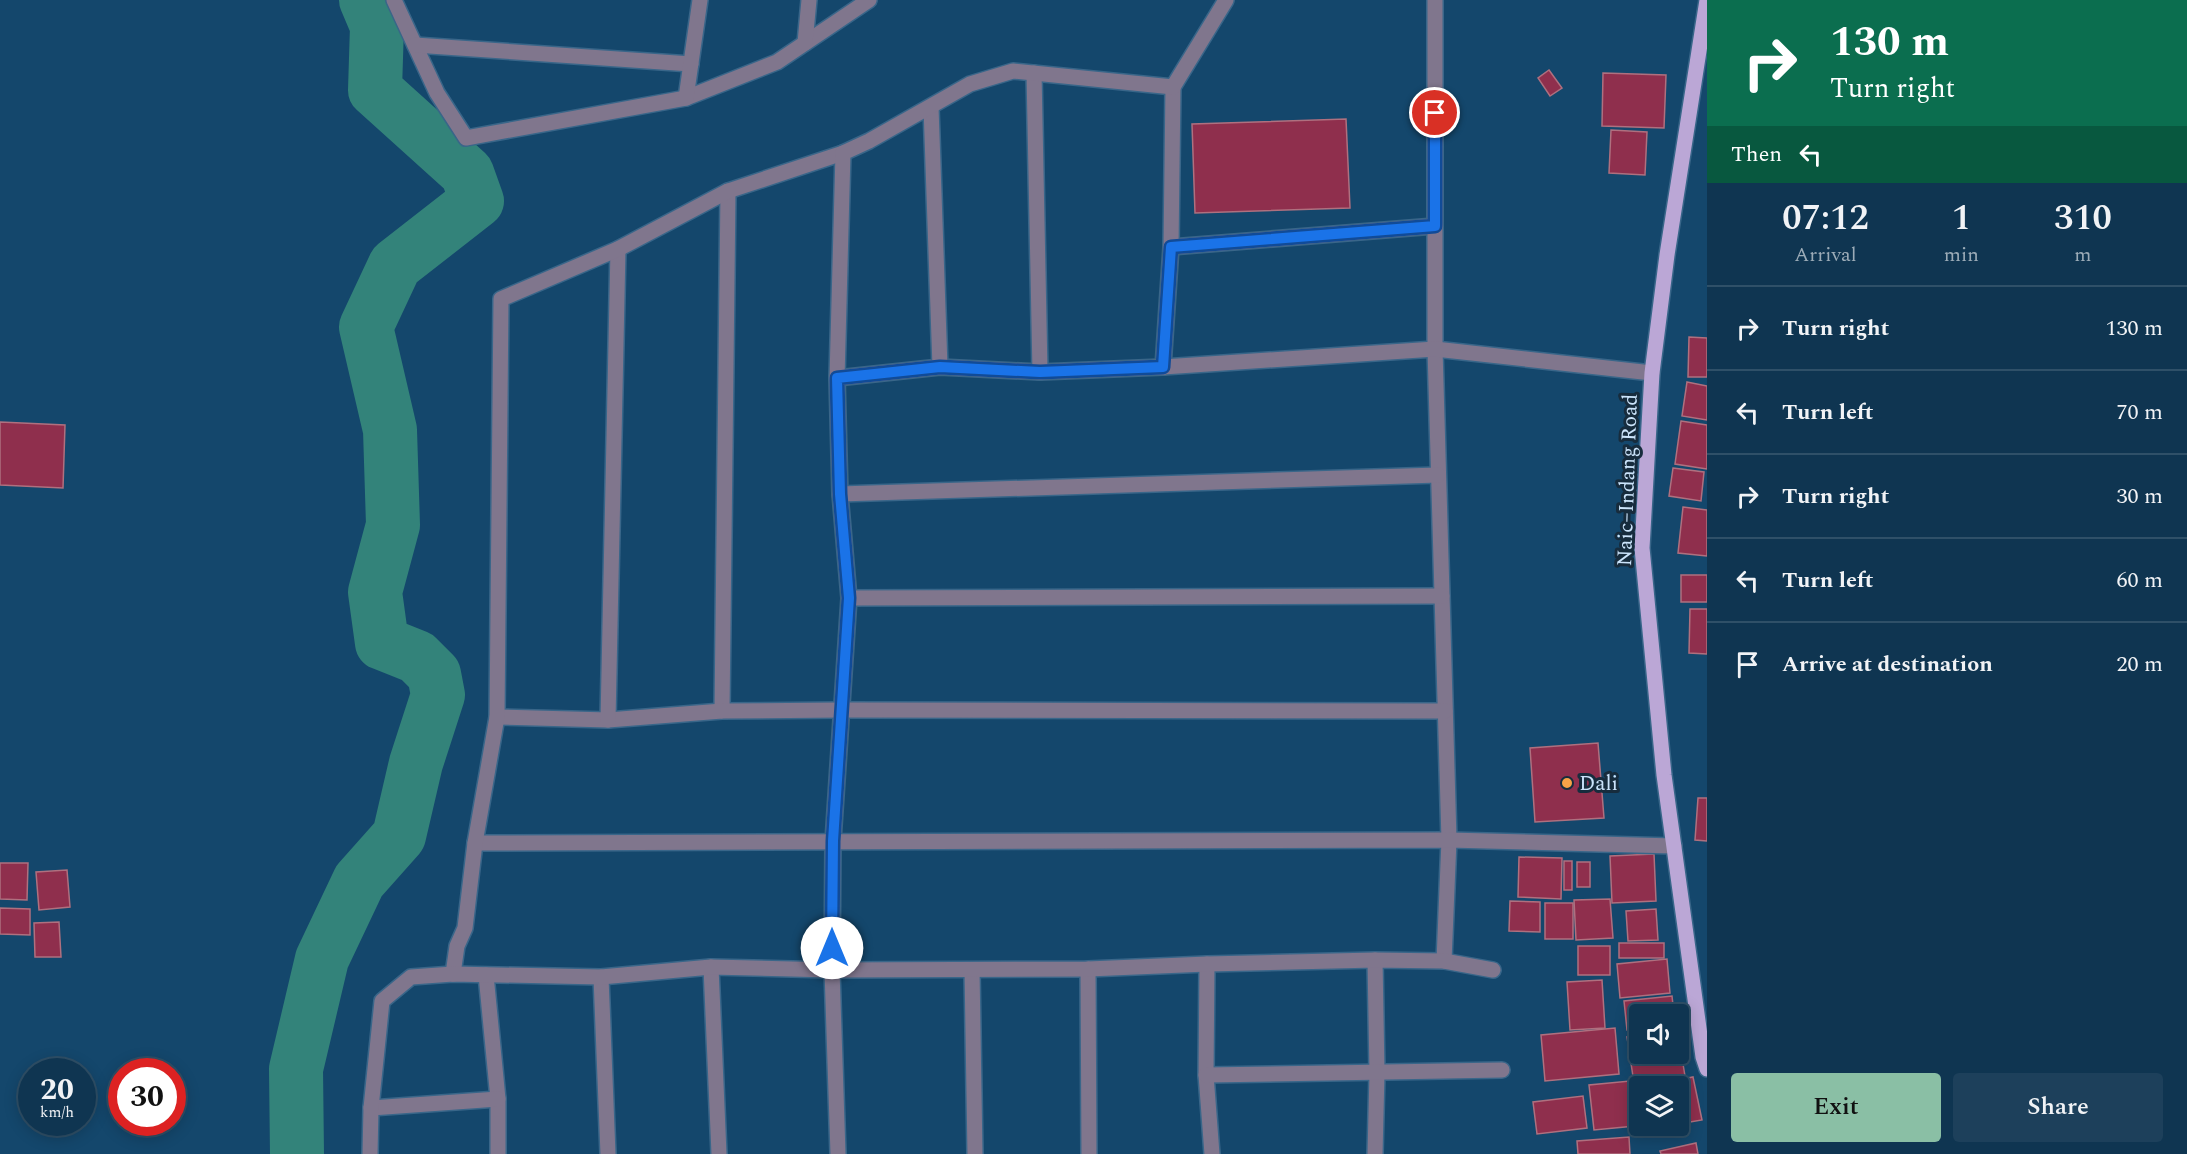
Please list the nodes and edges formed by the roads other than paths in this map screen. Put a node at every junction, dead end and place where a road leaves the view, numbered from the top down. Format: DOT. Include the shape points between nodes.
graph roads {
  1 [pos="394,0"];
  2 [pos="700,0"];
  3 [pos="809,0"];
  4 [pos="869,0"];
  5 [pos="1226,0"];
  6 [pos="1436,0"];
  7 [pos="1707,0"];
  8 [pos="805,43"];
  9 [pos="416,45"];
  10 [pos="692,63"];
  11 [pos="1034,73"];
  12 [pos="1173,87"];
  13 [pos="686,98"];
  14 [pos="932,107"];
  15 [pos="843,153"];
  16 [pos="728,191"];
  17 [pos="1435,226"];
  18 [pos="1171,247"];
  19 [pos="618,249"];
  20 [pos="1435,349"];
  21 [pos="940,367"];
  22 [pos="1163,367"];
  23 [pos="1040,372"];
  24 [pos="1652,373"];
  25 [pos="837,378"];
  26 [pos="1438,475"];
  27 [pos="840,494"];
  28 [pos="1442,596"];
  29 [pos="849,598"];
  30 [pos="840,710"];
  31 [pos="722,711"];
  32 [pos="1445,711"];
  33 [pos="497,717"];
  34 [pos="608,720"];
  35 [pos="1449,840"];
  36 [pos="833,841"];
  37 [pos="475,843"];
  38 [pos="1674,846"];
  39 [pos="1375,960"];
  40 [pos="1444,962"];
  41 [pos="1207,964"];
  42 [pos="711,967"];
  43 [pos="1088,969"];
  44 [pos="832,970"];
  45 [pos="972,970"];
  46 [pos="1493,970"];
  47 [pos="453,974"];
  48 [pos="486,975"];
  49 [pos="601,977"];
  50 [pos="1502,1070"];
  51 [pos="1707,1070"];
  52 [pos="1377,1073"];
  53 [pos="1206,1075"];
  54 [pos="498,1099"];
  55 [pos="371,1108"];
  56 [pos="370,1154"];
  57 [pos="498,1154"];
  58 [pos="609,1154"];
  59 [pos="719,1154"];
  60 [pos="838,1154"];
  61 [pos="975,1154"];
  62 [pos="1089,1154"];
  63 [pos="1212,1154"];
  64 [pos="1375,1154"];
  1 -- 9 [label="street"];
  2 -- 10 [label="street"];
  3 -- 8 [label="street"];
  4 -- 8 [label="street"];
  5 -- 12 [label="street"];
  6 -- 17 [label="street"];
  7 -- 24 [label="main road, Naic–Indang Road"];
  8 -- 13 [label="street" via="777,62"];
  9 -- 10 [label="street"];
  9 -- 13 [label="street" via="437,93 466,138"];
  10 -- 13 [label="street"];
  11 -- 12 [label="street"];
  11 -- 14 [label="street" via="1013,71 970,84"];
  11 -- 23 [label="street"];
  12 -- 18 [label="street"];
  14 -- 15 [label="street"];
  14 -- 21 [label="street"];
  15 -- 16 [label="street"];
  15 -- 25 [label="street"];
  16 -- 19 [label="street"];
  16 -- 31 [label="street"];
  17 -- 18 [label="street"];
  17 -- 20 [label="street"];
  18 -- 22 [label="street"];
  19 -- 33 [label="street" via="501,298"];
  19 -- 34 [label="street"];
  20 -- 22 [label="street"];
  20 -- 24 [label="street"];
  20 -- 26 [label="street"];
  21 -- 23 [label="street"];
  21 -- 25 [label="street"];
  22 -- 23 [label="street"];
  24 -- 38 [label="main road, Naic–Indang Road" via="1642,548"];
  25 -- 27 [label="street"];
  26 -- 27 [label="street"];
  26 -- 28 [label="street"];
  27 -- 29 [label="street"];
  28 -- 29 [label="street"];
  28 -- 32 [label="street"];
  29 -- 30 [label="street"];
  30 -- 31 [label="street"];
  30 -- 32 [label="street"];
  30 -- 36 [label="street"];
  31 -- 34 [label="street"];
  32 -- 35 [label="street"];
  33 -- 34 [label="street"];
  33 -- 37 [label="street"];
  35 -- 36 [label="street"];
  35 -- 38 [label="street"];
  35 -- 40 [label="street"];
  36 -- 37 [label="street"];
  36 -- 44 [label="street"];
  37 -- 47 [label="street" via="465,928 457,946"];
  38 -- 51 [label="main road, Naic–Indang Road"];
  39 -- 40 [label="street"];
  39 -- 41 [label="street"];
  39 -- 52 [label="street"];
  40 -- 46 [label="street"];
  41 -- 43 [label="street"];
  41 -- 53 [label="street"];
  42 -- 44 [label="street"];
  42 -- 49 [label="street"];
  42 -- 59 [label="street"];
  43 -- 45 [label="street"];
  43 -- 62 [label="street"];
  44 -- 45 [label="street"];
  44 -- 60 [label="street"];
  45 -- 61 [label="street"];
  47 -- 48 [label="street"];
  47 -- 55 [label="street" via="411,977 382,1001"];
  48 -- 49 [label="street"];
  48 -- 54 [label="street"];
  49 -- 58 [label="street"];
  50 -- 52 [label="street"];
  52 -- 53 [label="street"];
  52 -- 64 [label="street"];
  53 -- 63 [label="street"];
  54 -- 55 [label="street"];
  54 -- 57 [label="street"];
  55 -- 56 [label="street"];
}
